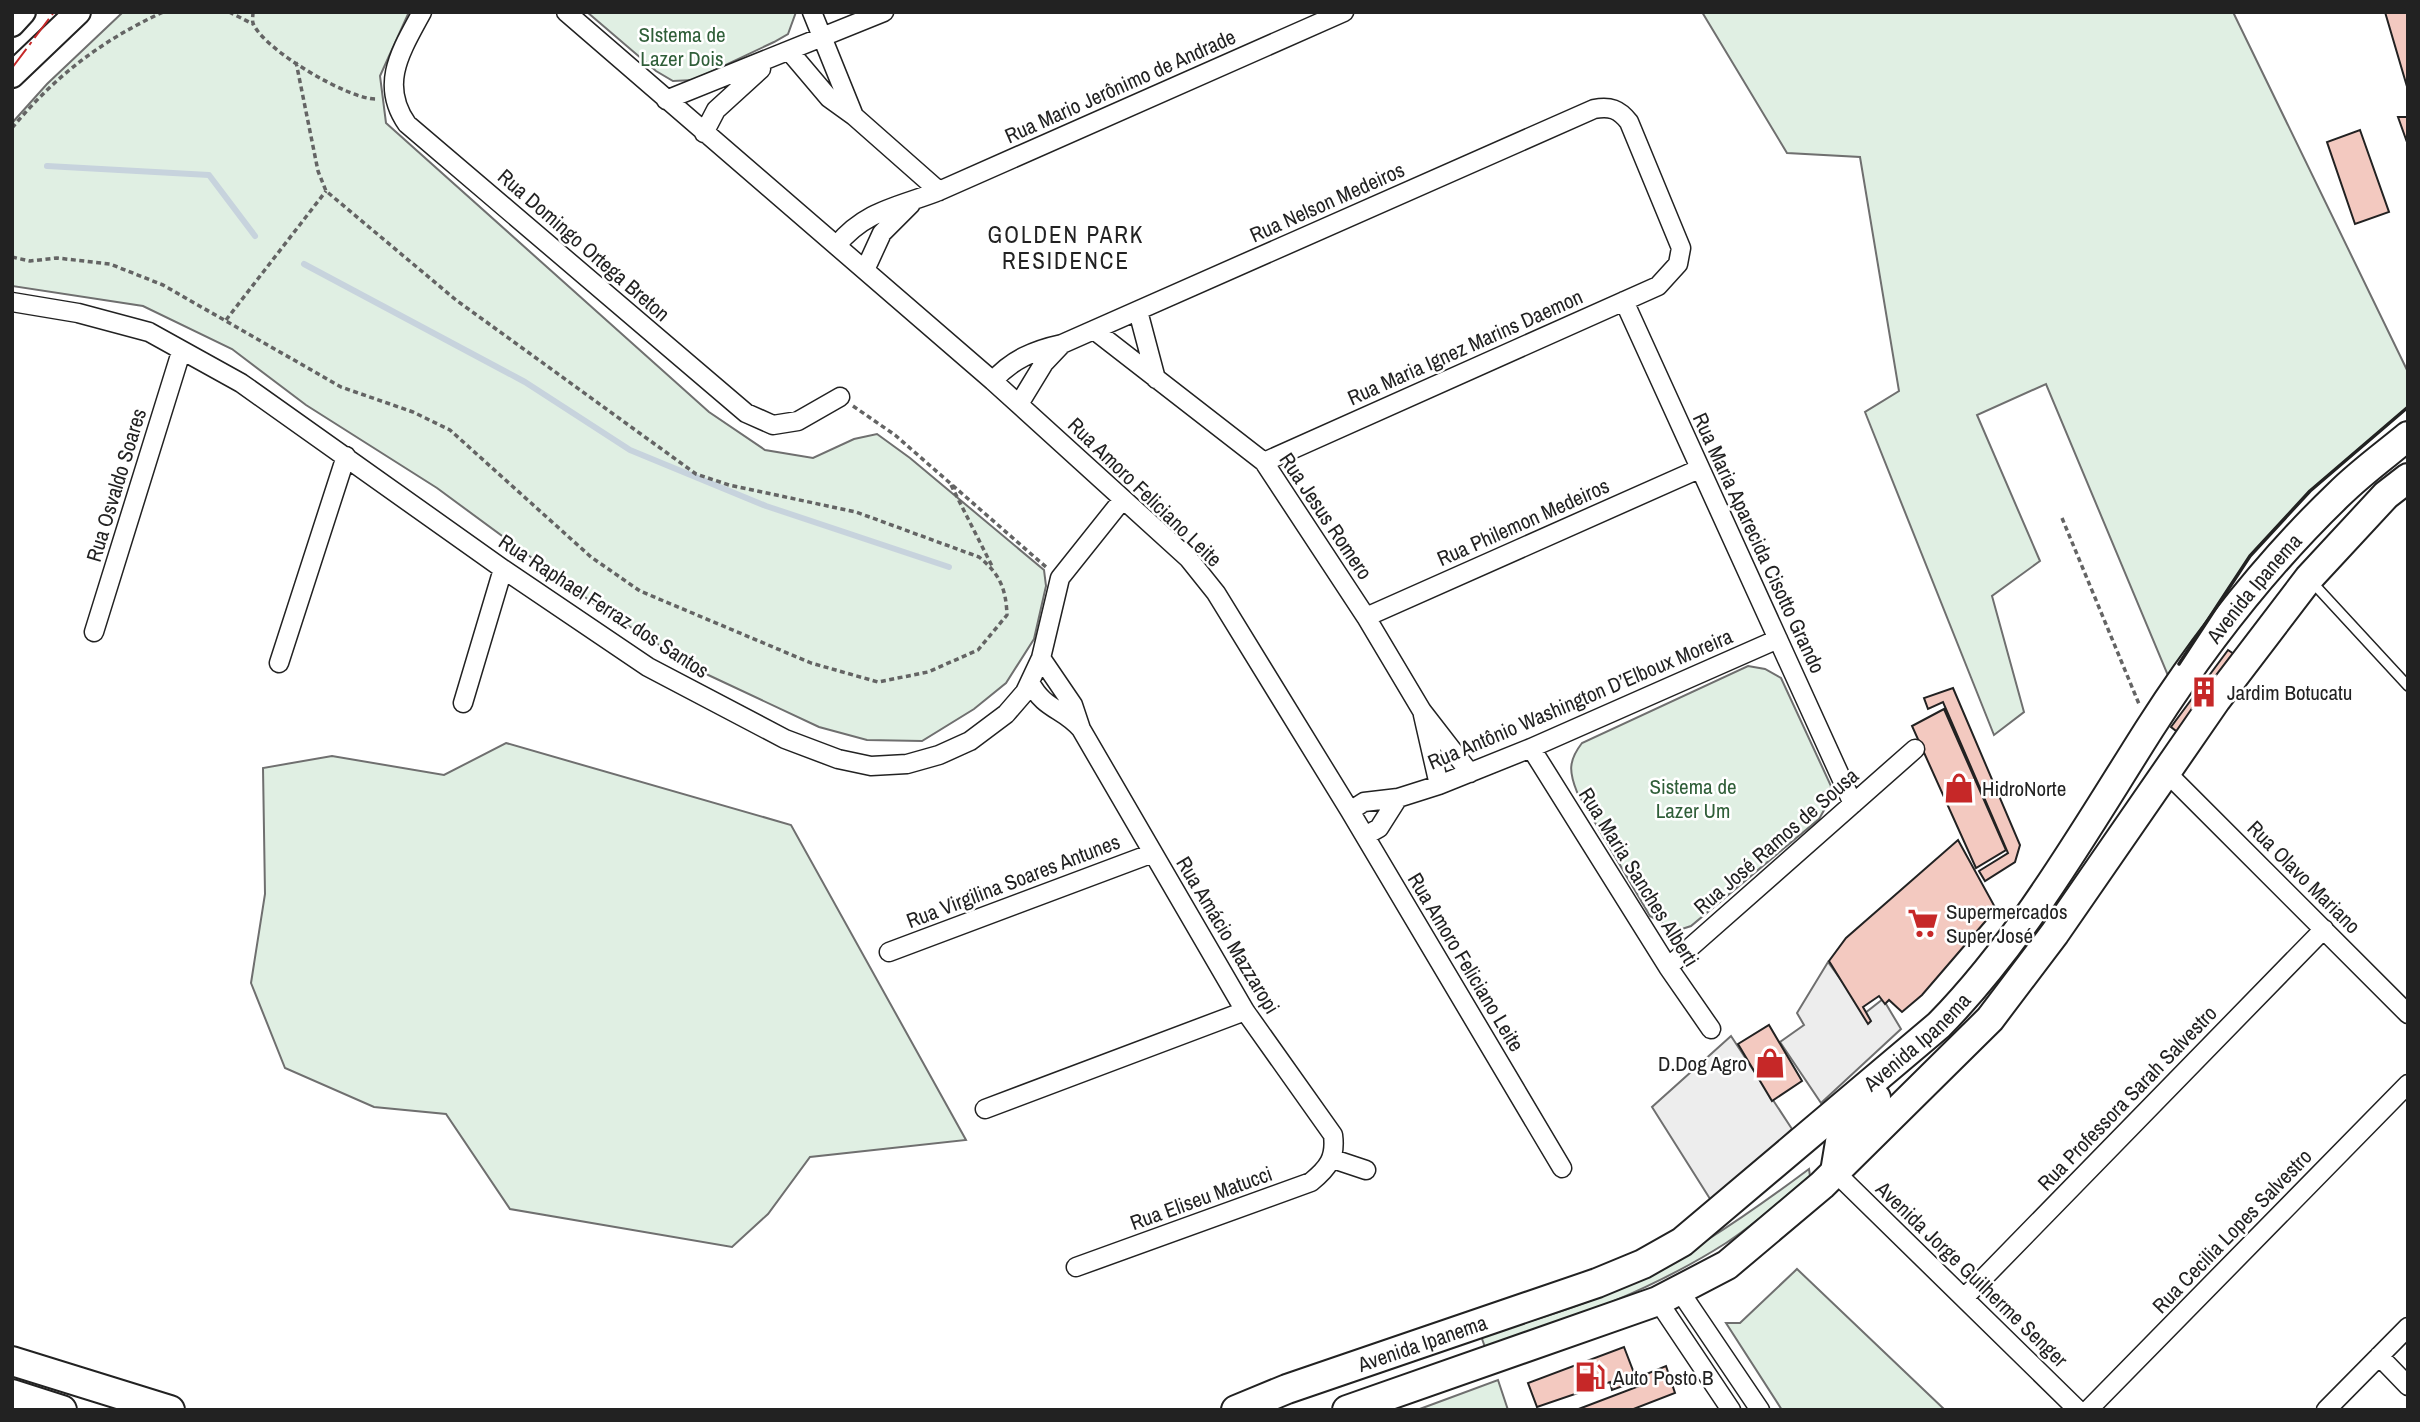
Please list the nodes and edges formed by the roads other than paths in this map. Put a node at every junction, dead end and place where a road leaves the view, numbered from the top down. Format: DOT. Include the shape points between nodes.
graph roads {
  1 [pos="23,12"];
  2 [pos="78,12"];
  3 [pos="422,12"];
  4 [pos="566,12"];
  5 [pos="812,12"];
  6 [pos="884,12"];
  7 [pos="1344,12"];
  8 [pos="12,24"];
  9 [pos="822,39"];
  10 [pos="784,54"];
  11 [pos="12,75"];
  12 [pos="666,100"];
  13 [pos="1613,108"];
  14 [pos="854,116"];
  15 [pos="704,133"];
  16 [pos="939,191"];
  17 [pos="914,201"];
  18 [pos="837,245"];
  19 [pos="865,270"];
  20 [pos="1624,301"];
  21 [pos="12,302"];
  22 [pos="1138,311"];
  23 [pos="1094,330"];
  24 [pos="1062,344"];
  25 [pos="181,352"];
  26 [pos="1156,379"];
  27 [pos="993,381"];
  28 [pos="840,397"];
  29 [pos="1019,404"];
  30 [pos="2408,436"];
  31 [pos="346,456"];
  32 [pos="1264,462"];
  33 [pos="1699,469"];
  34 [pos="2408,478"];
  35 [pos="1122,499"];
  36 [pos="503,569"];
  37 [pos="2309,578"];
  38 [pos="1366,617"];
  39 [pos="94,632"];
  40 [pos="1778,639"];
  41 [pos="1041,658"];
  42 [pos="279,663"];
  43 [pos="1030,682"];
  44 [pos="2408,686"];
  45 [pos="1040,700"];
  46 [pos="463,703"];
  47 [pos="1422,711"];
  48 [pos="1006,714"];
  49 [pos="1082,729"];
  50 [pos="1531,748"];
  51 [pos="1915,749"];
  52 [pos="1470,773"];
  53 [pos="2167,773"];
  54 [pos="1438,785"];
  55 [pos="1398,798"];
  56 [pos="1853,804"];
  57 [pos="1350,811"];
  58 [pos="2096,812"];
  59 [pos="1365,835"];
  60 [pos="1153,853"];
  61 [pos="2324,929"];
  62 [pos="889,952"];
  63 [pos="1668,967"];
  64 [pos="1245,1011"];
  65 [pos="2408,1014"];
  66 [pos="1939,1024"];
  67 [pos="1710,1029"];
  68 [pos="2408,1084"];
  69 [pos="985,1109"];
  70 [pos="1333,1160"];
  71 [pos="1562,1168"];
  72 [pos="1366,1170"];
  73 [pos="1835,1172"];
  74 [pos="1076,1267"];
  75 [pos="1669,1295"];
  76 [pos="1964,1298"];
  77 [pos="2408,1326"];
  78 [pos="2379,1356"];
  79 [pos="12,1361"];
  80 [pos="2408,1386"];
  81 [pos="12,1394"];
  82 [pos="62,1410"];
  83 [pos="170,1410"];
  84 [pos="1236,1410"];
  85 [pos="1347,1410"];
  86 [pos="1731,1410"];
  87 [pos="1760,1410"];
  88 [pos="2078,1410"];
  89 [pos="2088,1410"];
  90 [pos="2326,1410"];
  1 -- 8 [label="main road"];
  2 -- 11 [label="main road"];
  3 -- 28 [label="street, Rua Domingo Ortega Breton" via="394,73 393,98 407,124 746,413 773,425 798,421"];
  4 -- 12 [label="street, Rua Amoro Feliciano Leite"];
  5 -- 9 [label="street"];
  6 -- 9 [label="street"];
  7 -- 16 [label="street, Rua Mario Jerônimo de Andrade"];
  9 -- 10 [label="street"];
  9 -- 14 [label="street"];
  10 -- 12 [label="street"];
  10 -- 14 [label="street"];
  10 -- 15 [label="street" via="736,88 716,110"];
  12 -- 15 [label="street, Rua Amoro Feliciano Leite"];
  13 -- 20 [label="street, Rua Maria Ignez Marins Daemon" via="1629,122 1681,248 1678,264 1658,286"];
  13 -- 22 [label="street, Rua Nelson Medeiros" via="1594,109"];
  14 -- 16 [label="street"];
  15 -- 18 [label="street, Rua Amoro Feliciano Leite"];
  16 -- 17 [label="street, Rua Mario Jerônimo de Andrade"];
  17 -- 18 [label="street, Rua Mario Jerônimo de Andrade" via="876,212 853,226"];
  17 -- 19 [label="street, Rua Mario Jerônimo de Andrade" via="882,233"];
  18 -- 19 [label="street, Rua Amoro Feliciano Leite"];
  19 -- 27 [label="street, Rua Amoro Feliciano Leite"];
  20 -- 32 [label="street, Rua Maria Ignez Marins Daemon"];
  20 -- 33 [label="street, Rua Maria Aparecida Cisotto Grando"];
  21 -- 25 [label="street, Rua Raphael Ferraz dos Santos" via="149,332"];
  22 -- 23 [label="street, Rua Nelson Medeiros"];
  22 -- 26 [label="street"];
  23 -- 24 [label="street, Rua Nelson Medeiros"];
  23 -- 26 [label="street, Rua Jesus Romero"];
  24 -- 27 [label="street, Rua Nelson Medeiros" via="1018,359"];
  24 -- 29 [label="street, Rua Nelson Medeiros" via="1044,363"];
  25 -- 31 [label="street, Rua Raphael Ferraz dos Santos" via="241,383"];
  25 -- 39 [label="street, Rua Osvaldo Soares"];
  26 -- 32 [label="street, Rua Jesus Romero"];
  27 -- 29 [label="street, Rua Amoro Feliciano Leite"];
  29 -- 35 [label="street, Rua Amoro Feliciano Leite"];
  30 -- 58 [label="main road, Avenida Ipanema" via="2340,492 2256,580"];
  31 -- 36 [label="street, Rua Raphael Ferraz dos Santos"];
  31 -- 42 [label="street"];
  32 -- 38 [label="street, Rua Jesus Romero"];
  33 -- 38 [label="street, Rua Philemon Medeiros"];
  33 -- 40 [label="street, Rua Maria Aparecida Cisotto Grando"];
  34 -- 37 [label="main road, Avenida Ipanema" via="2386,495"];
  35 -- 41 [label="street, Rua Raphael Ferraz dos Santos" via="1060,578"];
  35 -- 57 [label="street, Rua Amoro Feliciano Leite" via="1188,558 1216,593"];
  36 -- 46 [label="street"];
  36 -- 48 [label="street, Rua Raphael Ferraz dos Santos" via="648,667 785,739 838,759 871,766 918,761 970,741"];
  37 -- 44 [label="lane"];
  37 -- 53 [label="main road, Avenida Ipanema"];
  38 -- 47 [label="street, Rua Jesus Romero"];
  40 -- 50 [label="street, Rua Antônio Washington D’Elboux Moreira"];
  40 -- 56 [label="street, Rua Maria Aparecida Cisotto Grando"];
  41 -- 43 [label="street, Rua Raphael Ferraz dos Santos"];
  41 -- 49 [label="street, Rua Amácio Mazzaropi" via="1073,705"];
  43 -- 45 [label="street, Rua Amácio Mazzaropi"];
  43 -- 48 [label="street, Rua Raphael Ferraz dos Santos"];
  45 -- 48 [label="street" via="1024,701"];
  45 -- 49 [label="street, Rua Amácio Mazzaropi"];
  47 -- 52 [label="street, Rua Jesus Romero"];
  47 -- 54 [label="street, Rua Jesus Romero"];
  49 -- 60 [label="street, Rua Amácio Mazzaropi"];
  50 -- 52 [label="street, Rua Antônio Washington D’Elboux Moreira"];
  50 -- 63 [label="street, Rua Maria Sanches Alberti"];
  51 -- 56 [label="street, Rua José Ramos de Sousa"];
  52 -- 54 [label="street, Rua Antônio Washington D’Elboux Moreira"];
  53 -- 58 [label="main road" via="2134,778"];
  53 -- 61 [label="street, Rua Olavo Mariano"];
  53 -- 73 [label="main road, Avenida Ipanema" via="1990,1019"];
  54 -- 55 [label="street, Rua Antônio Washington D’Elboux Moreira"];
  55 -- 57 [label="street, Rua Antônio Washington D’Elboux Moreira" via="1364,802"];
  55 -- 59 [label="street" via="1379,828"];
  56 -- 63 [label="street, Rua José Ramos de Sousa"];
  57 -- 59 [label="street, Rua Amoro Feliciano Leite"];
  58 -- 66 [label="main road, Avenida Ipanema" via="2025,921"];
  59 -- 71 [label="street, Rua Amoro Feliciano Leite"];
  60 -- 62 [label="street, Rua Virgilina Soares Antunes"];
  60 -- 64 [label="street, Rua Amácio Mazzaropi"];
  61 -- 65 [label="street, Rua Olavo Mariano"];
  61 -- 76 [label="street, Rua Professora Sarah Salvestro"];
  63 -- 67 [label="street, Rua Maria Sanches Alberti"];
  64 -- 69 [label="street"];
  64 -- 70 [label="street, Rua Amácio Mazzaropi" via="1333,1135"];
  66 -- 73 [label="main road" via="1927,1049 1841,1136"];
  66 -- 84 [label="main road, Avenida Ipanema" via="1682,1242 1643,1264"];
  68 -- 89 [label="street, Rua Cecilia Lopes Salvestro"];
  70 -- 72 [label="street"];
  70 -- 74 [label="street, Rua Eliseu Matucci" via="1311,1182"];
  73 -- 75 [label="main road, Avenida Ipanema" via="1727,1265"];
  73 -- 76 [label="street, Avenida Jorge Guilherme Senger"];
  75 -- 85 [label="main road, Avenida Ipanema"];
  75 -- 86 [label="street"];
  75 -- 87 [label="street"];
  76 -- 88 [label="street, Avenida Jorge Guilherme Senger"];
  77 -- 78 [label="street"];
  78 -- 80 [label="street"];
  78 -- 90 [label="street"];
  79 -- 83 [label="main road"];
  81 -- 82 [label="main road"];
}
